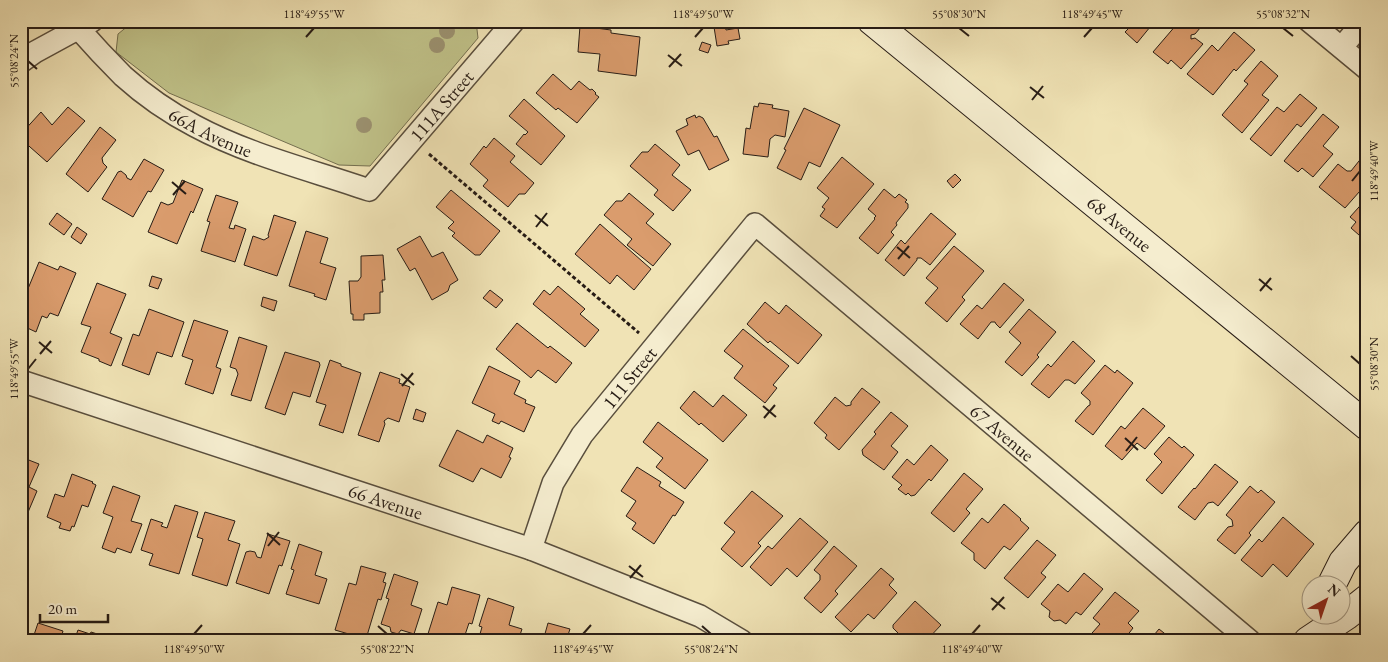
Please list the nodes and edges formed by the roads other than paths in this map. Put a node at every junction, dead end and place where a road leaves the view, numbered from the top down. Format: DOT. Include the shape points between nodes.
graph roads {
  1 [pos="514,21"];
  2 [pos="872,21"];
  3 [pos="1310,21"];
  4 [pos="1364,21"];
  5 [pos="85,25"];
  6 [pos="1342,47"];
  7 [pos="21,62"];
  8 [pos="1367,69"];
  9 [pos="369,190"];
  10 [pos="755,224"];
  11 [pos="21,381"];
  12 [pos="1367,426"];
  13 [pos="1367,534"];
  14 [pos="531,548"];
  15 [pos="1337,574"];
  16 [pos="1367,599"];
  17 [pos="1314,624"];
  18 [pos="742,641"];
  19 [pos="1250,641"];
  20 [pos="1307,641"];
  1 -- 9 [label="street, 111A Street"];
  2 -- 12 [label="main road, 68 Avenue"];
  3 -- 6 [label="street"];
  4 -- 6 [label="street"];
  5 -- 7 [label="street"];
  5 -- 9 [label="street, 66A Avenue" via="124,76 193,125 255,152"];
  6 -- 8 [label="street"];
  10 -- 14 [label="street, 111 Street" via="594,420 553,483"];
  10 -- 19 [label="street, 67 Avenue"];
  11 -- 14 [label="street, 66 Avenue"];
  13 -- 15 [label="main road"];
  14 -- 18 [label="street, 66 Avenue" via="700,616"];
  16 -- 20 [label="main road"];
  17 -- 20 [label="main road"];
}
